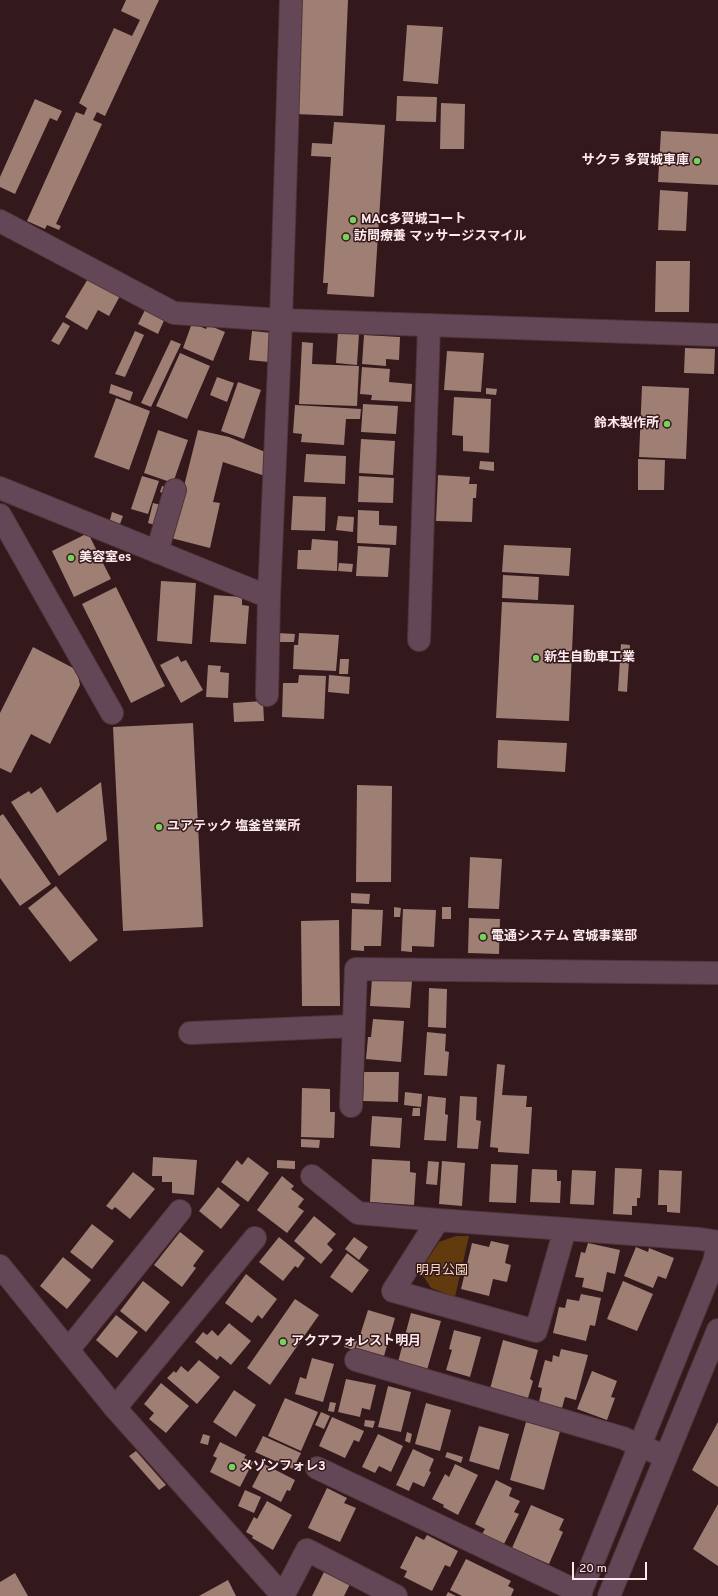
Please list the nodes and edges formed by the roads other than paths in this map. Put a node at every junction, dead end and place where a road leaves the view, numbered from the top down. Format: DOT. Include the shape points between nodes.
graph roads {
  1 [pos="291,0"];
  2 [pos="0,221"];
  3 [pos="281,320"];
  4 [pos="429,325"];
  5 [pos="718,335"];
  6 [pos="0,488"];
  7 [pos="175,490"];
  8 [pos="0,516"];
  9 [pos="157,552"];
  10 [pos="269,597"];
  11 [pos="419,640"];
  12 [pos="267,695"];
  13 [pos="112,713"];
  14 [pos="718,973"];
  15 [pos="353,1026"];
  16 [pos="190,1034"];
  17 [pos="351,1106"];
  18 [pos="312,1176"];
  19 [pos="180,1211"];
  20 [pos="438,1220"];
  21 [pos="565,1229"];
  22 [pos="255,1238"];
  23 [pos="718,1243"];
  24 [pos="0,1266"];
  25 [pos="718,1330"];
  26 [pos="68,1350"];
  27 [pos="356,1360"];
  28 [pos="116,1408"];
  29 [pos="639,1445"];
  30 [pos="666,1457"];
  31 [pos="317,1468"];
  32 [pos="580,1595"];
  33 [pos="283,1596"];
  34 [pos="396,1596"];
  35 [pos="609,1596"];
  1 -- 3 [label="street"];
  2 -- 3 [label="street" via="174,313"];
  3 -- 4 [label="street"];
  3 -- 10 [label="street"];
  4 -- 5 [label="street"];
  4 -- 11 [label="street"];
  6 -- 9 [label="street"];
  7 -- 9 [label="street"];
  8 -- 13 [label="street"];
  9 -- 10 [label="street"];
  10 -- 12 [label="street"];
  14 -- 15 [label="street" via="356,970"];
  15 -- 16 [label="street"];
  15 -- 17 [label="street"];
  18 -- 20 [label="street" via="358,1213"];
  19 -- 26 [label="street"];
  20 -- 21 [label="street"];
  20 -- 21 [label="street" via="393,1291 536,1331"];
  21 -- 23 [label="street" via="700,1239"];
  22 -- 28 [label="street"];
  23 -- 29 [label="street" via="714,1262"];
  24 -- 26 [label="street"];
  25 -- 30 [label="street"];
  26 -- 28 [label="street"];
  27 -- 29 [label="street" via="623,1438"];
  28 -- 33 [label="street"];
  29 -- 30 [label="street"];
  29 -- 32 [label="street"];
  30 -- 35 [label="street"];
  31 -- 32 [label="street"];
  33 -- 34 [label="street" via="307,1550"];
}
